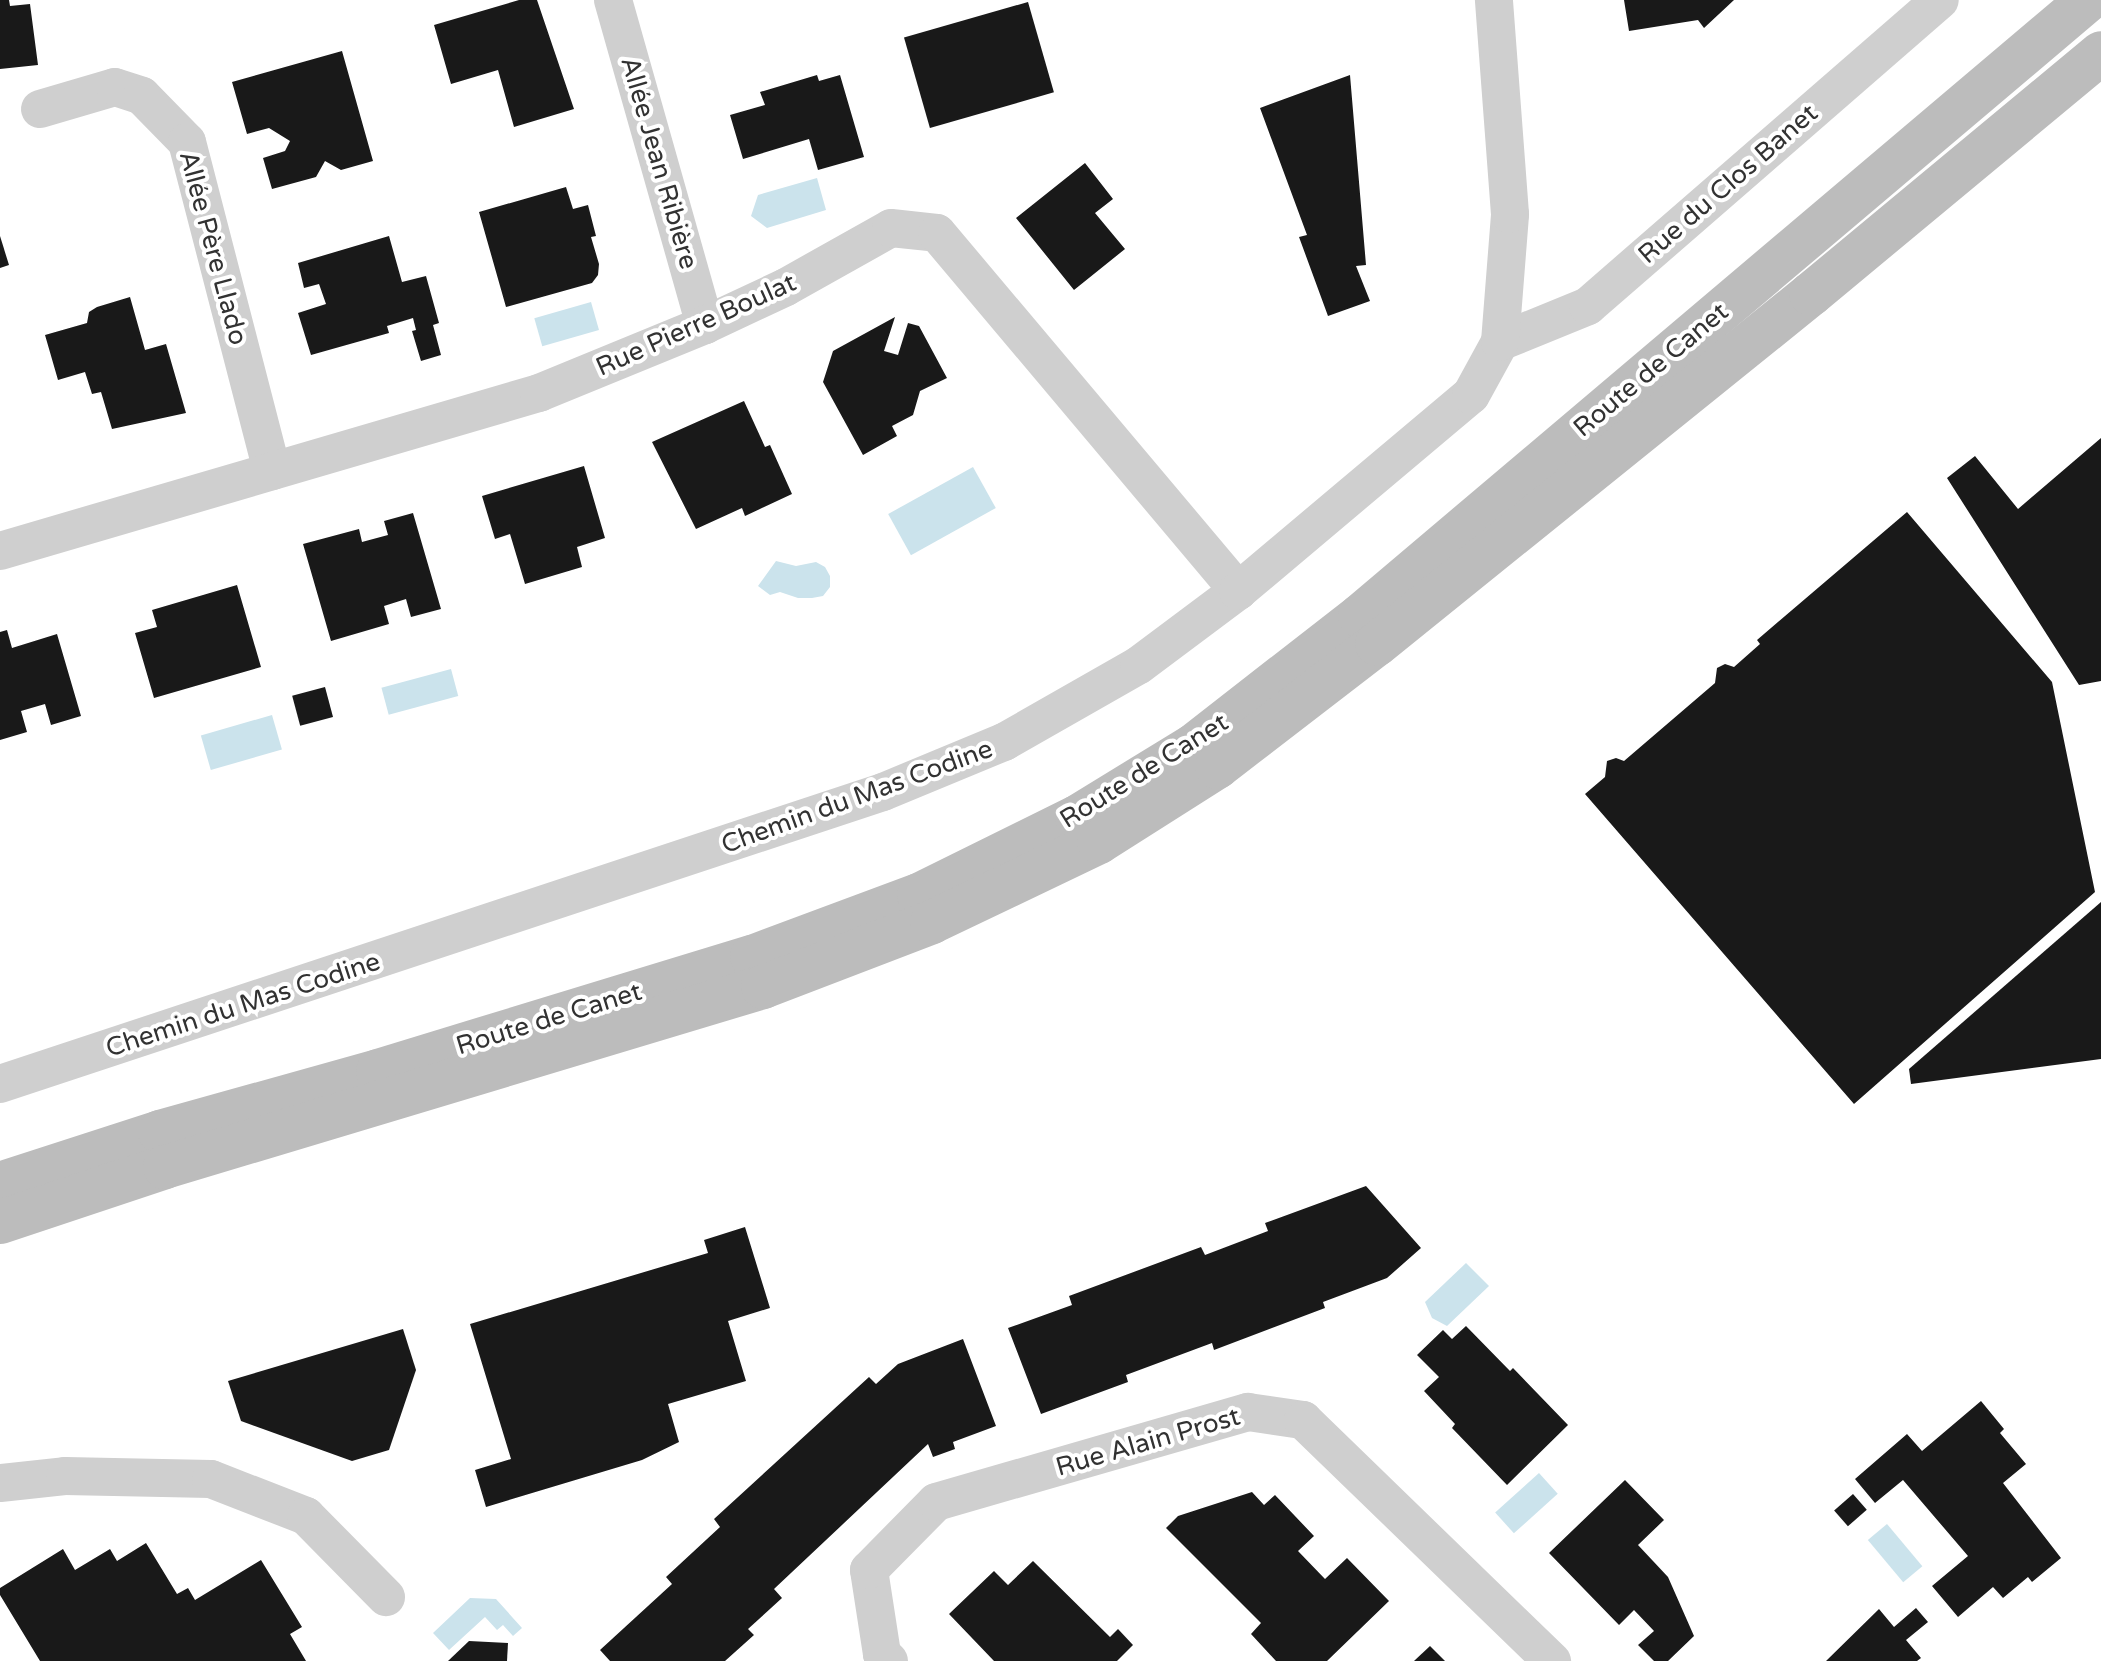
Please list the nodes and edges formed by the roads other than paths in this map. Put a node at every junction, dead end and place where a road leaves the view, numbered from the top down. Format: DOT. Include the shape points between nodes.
graph roads {
  1 [pos="613,0"];
  2 [pos="1494,0"];
  3 [pos="1940,0"];
  4 [pos="2088,0"];
  5 [pos="2101,53"];
  6 [pos="40,109"];
  7 [pos="705,325"];
  8 [pos="1500,342"];
  9 [pos="272,471"];
  10 [pos="0,551"];
  11 [pos="1238,591"];
  12 [pos="0,1084"];
  13 [pos="0,1184"];
  14 [pos="0,1222"];
  15 [pos="0,1483"];
  16 [pos="386,1597"];
  17 [pos="889,1661"];
  18 [pos="1552,1661"];
  1 -- 7 [label="street, Allée Jean Ribière"];
  2 -- 8 [label="street, Chemin du Mas Codine" via="1510,214"];
  3 -- 8 [label="street, Rue du Clos Banet" via="1588,306"];
  4 -- 13 [label="main road, Route de Canet" via="1360,616 1193,746 1077,817 919,895 752,957"];
  5 -- 14 [label="main road, Route de Canet" via="1377,644 1217,767 1099,842 932,922 763,987"];
  6 -- 9 [label="street, Allée Père Llado" via="115,87 142,96 187,142"];
  7 -- 9 [label="street, Rue Pierre Boulat" via="539,393"];
  7 -- 11 [label="street, Rue Pierre Boulat" via="891,228 937,233"];
  8 -- 11 [label="street, Chemin du Mas Codine" via="1471,395"];
  9 -- 10 [label="street, Rue Pierre Boulat"];
  11 -- 12 [label="street, Chemin du Mas Codine" via="1139,665 1004,742 897,787"];
  15 -- 16 [label="street" via="65,1476 211,1479 306,1516"];
  17 -- 18 [label="street, Rue Alain Prost" via="882,1654 869,1570 936,1502 1248,1412 1303,1420"];
}
